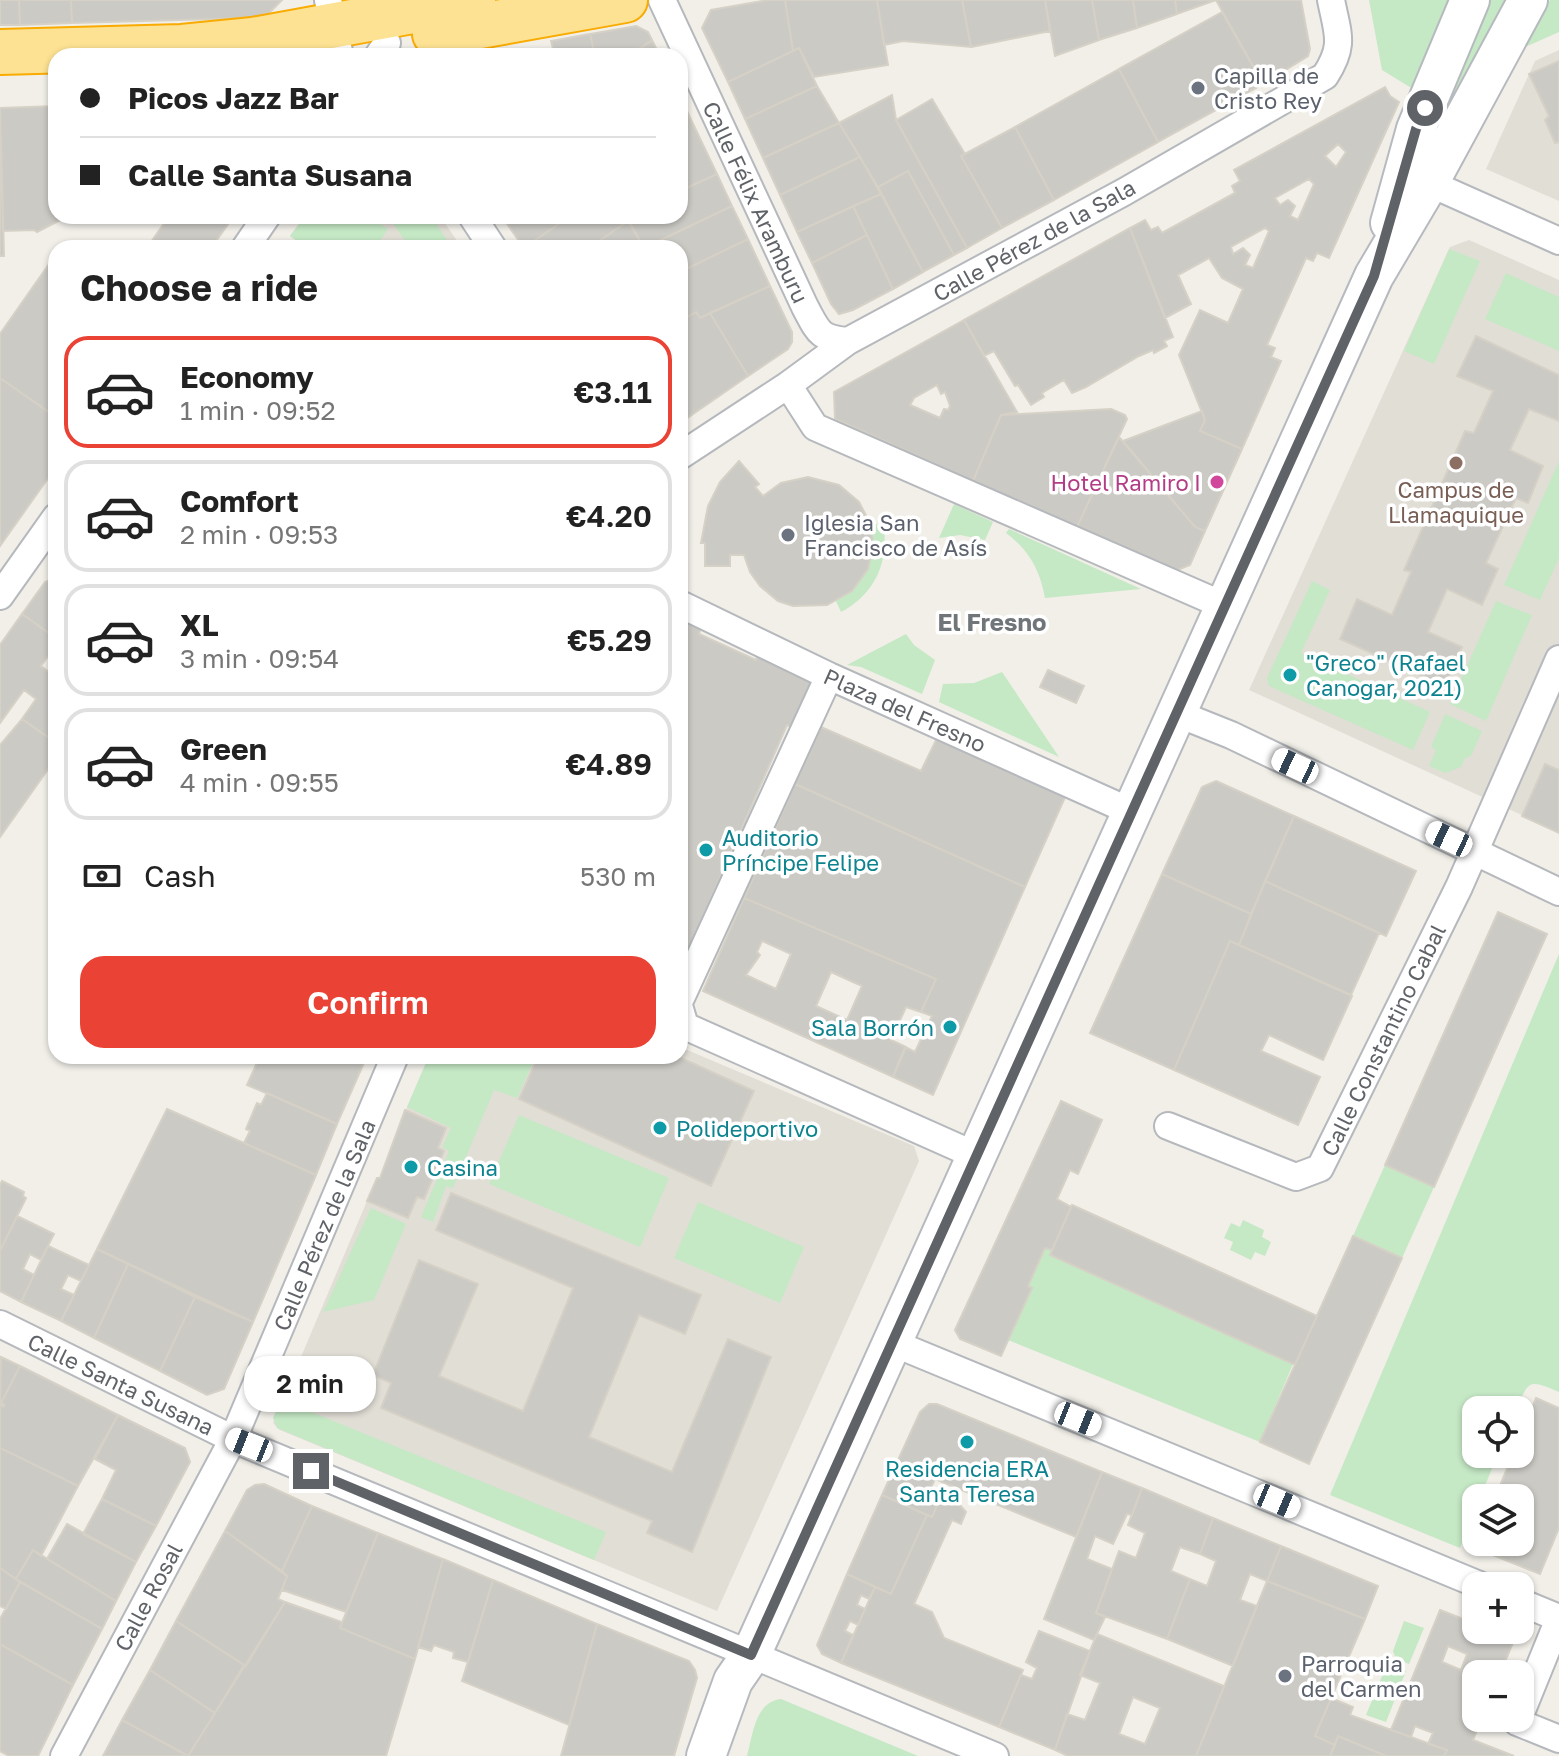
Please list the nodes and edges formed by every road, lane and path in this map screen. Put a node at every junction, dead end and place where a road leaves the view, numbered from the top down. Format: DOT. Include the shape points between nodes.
graph roads {
  1 [pos="473,0"];
  2 [pos="625,0"];
  3 [pos="662,0"];
  4 [pos="1331,0"];
  5 [pos="1470,0"];
  6 [pos="1528,0"];
  7 [pos="358,34"];
  8 [pos="146,48"];
  9 [pos="257,48"];
  10 [pos="684,48"];
  11 [pos="48,51"];
  12 [pos="0,52"];
  13 [pos="688,56"];
  14 [pos="0,77"];
  15 [pos="48,77"];
  16 [pos="1429,183"];
  17 [pos="1559,241"];
  18 [pos="1374,276"];
  19 [pos="848,341"];
  20 [pos="788,385"];
  21 [pos="688,451"];
  22 [pos="46,548"];
  23 [pos="0,596"];
  24 [pos="1225,606"];
  25 [pos="688,608"];
  26 [pos="1559,659"];
  27 [pos="829,676"];
  28 [pos="1176,713"];
  29 [pos="1132,812"];
  30 [pos="1475,851"];
  31 [pos="1559,892"];
  32 [pos="688,998"];
  33 [pos="688,1015"];
  34 [pos="392,1064"];
  35 [pos="1168,1126"];
  36 [pos="977,1156"];
  37 [pos="0,1324"];
  38 [pos="893,1343"];
  39 [pos="233,1439"];
  40 [pos="1462,1578"];
  41 [pos="1534,1608"];
  42 [pos="1559,1618"];
  43 [pos="751,1655"];
  44 [pos="1534,1680"];
  45 [pos="1534,1729"];
  46 [pos="1559,1739"];
  47 [pos="64,1756"];
  48 [pos="706,1756"];
  49 [pos="995,1756"];
  1 -- 7 [label="highway"];
  2 -- 7 [label="highway"];
  3 -- 10 [label="street, Calle Félix Aramburu"];
  4 -- 19 [label="street, Calle Pérez de la Sala" via="1339,41 1337,57 1325,76"];
  5 -- 18 [label="street" via="1416,129"];
  6 -- 16 [label="street"];
  7 -- 9 [label="highway"];
  8 -- 9 [label="highway"];
  11 -- 12 [label="highway"];
  13 -- 19 [label="street, Calle Félix Aramburu" via="820,334"];
  14 -- 15 [label="highway"];
  16 -- 17 [label="street"];
  16 -- 18 [label="street"];
  18 -- 24 [label="street"];
  19 -- 20 [label="street, Calle Pérez de la Sala"];
  20 -- 21 [label="street, Calle Pérez de la Sala"];
  20 -- 24 [label="street" via="815,427"];
  22 -- 23 [label="street"];
  24 -- 28 [label="street"];
  25 -- 27 [label="street, Plaza del Fresno"];
  26 -- 30 [label="street, Calle Constantino Cabal"];
  27 -- 29 [label="street, Plaza del Fresno"];
  27 -- 32 [label="street"];
  28 -- 29 [label="street"];
  28 -- 30 [label="street"];
  29 -- 36 [label="street"];
  30 -- 31 [label="street"];
  30 -- 35 [label="street, Calle Constantino Cabal" via="1320,1168 1296,1177"];
  33 -- 36 [label="street"];
  34 -- 39 [label="street, Calle Pérez de la Sala"];
  36 -- 38 [label="street"];
  37 -- 39 [label="street, Calle Santa Susana"];
  38 -- 40 [label="street"];
  38 -- 43 [label="street"];
  39 -- 43 [label="street, Calle Santa Susana"];
  39 -- 47 [label="street, Calle Rosal"];
  41 -- 42 [label="street"];
  42 -- 44 [label="street"];
  43 -- 48 [label="street" via="733,1681"];
  43 -- 49 [label="street, Calle Santa Susana"];
  45 -- 46 [label="street"];
}
